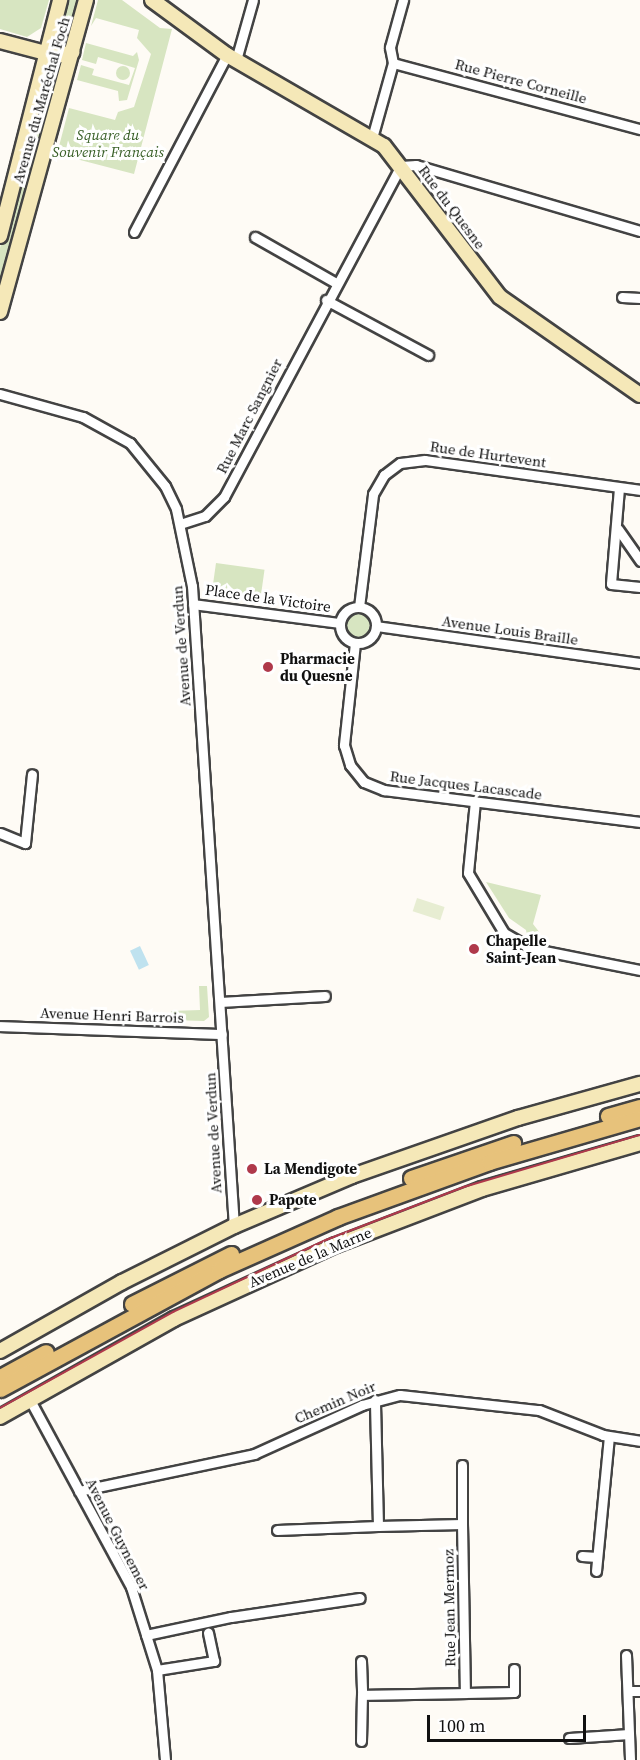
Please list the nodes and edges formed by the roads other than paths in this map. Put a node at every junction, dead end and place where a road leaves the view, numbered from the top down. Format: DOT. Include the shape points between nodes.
graph roads {
  1 [pos="60,0"];
  2 [pos="86,0"];
  3 [pos="152,0"];
  4 [pos="253,0"];
  5 [pos="403,0"];
  6 [pos="0,41"];
  7 [pos="73,52"];
  8 [pos="46,53"];
  9 [pos="232,58"];
  10 [pos="393,63"];
  11 [pos="640,129"];
  12 [pos="372,138"];
  13 [pos="401,166"];
  14 [pos="640,231"];
  15 [pos="134,232"];
  16 [pos="0,236"];
  17 [pos="255,237"];
  18 [pos="336,283"];
  19 [pos="622,297"];
  20 [pos="640,298"];
  21 [pos="326,300"];
  22 [pos="0,312"];
  23 [pos="428,355"];
  24 [pos="0,394"];
  25 [pos="640,395"];
  26 [pos="620,488"];
  27 [pos="640,490"];
  28 [pos="180,524"];
  29 [pos="618,529"];
  30 [pos="640,561"];
  31 [pos="640,587"];
  32 [pos="193,603"];
  33 [pos="359,607"];
  34 [pos="340,623"];
  35 [pos="376,626"];
  36 [pos="356,643"];
  37 [pos="640,663"];
  38 [pos="32,774"];
  39 [pos="475,801"];
  40 [pos="640,822"];
  41 [pos="0,833"];
  42 [pos="640,970"];
  43 [pos="326,996"];
  44 [pos="220,1002"];
  45 [pos="0,1026"];
  46 [pos="222,1034"];
  47 [pos="640,1084"];
  48 [pos="640,1107"];
  49 [pos="640,1118"];
  50 [pos="640,1143"];
  51 [pos="234,1226"];
  52 [pos="0,1351"];
  53 [pos="0,1377"];
  54 [pos="0,1389"];
  55 [pos="30,1400"];
  56 [pos="375,1400"];
  57 [pos="0,1417"];
  58 [pos="609,1437"];
  59 [pos="640,1441"];
  60 [pos="462,1465"];
  61 [pos="80,1491"];
  62 [pos="462,1524"];
  63 [pos="378,1526"];
  64 [pos="277,1530"];
  65 [pos="582,1556"];
  66 [pos="597,1557"];
  67 [pos="596,1571"];
  68 [pos="360,1598"];
  69 [pos="208,1633"];
  70 [pos="146,1635"];
  71 [pos="626,1655"];
  72 [pos="361,1661"];
  73 [pos="514,1669"];
  74 [pos="157,1670"];
  75 [pos="628,1691"];
  76 [pos="640,1691"];
  77 [pos="465,1693"];
  78 [pos="362,1695"];
  79 [pos="629,1734"];
  80 [pos="568,1738"];
  81 [pos="361,1741"];
  82 [pos="165,1760"];
  83 [pos="630,1760"];
  1 -- 8 [label="street, Avenue du Maréchal Foch"];
  2 -- 7 [label="street, Avenue du Maréchal Foch"];
  3 -- 9 [label="street, Rue du Quesne"];
  4 -- 9 [label="street"];
  5 -- 10 [label="street" via="390,47"];
  6 -- 8 [label="street"];
  7 -- 8 [label="street" via="60,56"];
  7 -- 22 [label="street, Avenue du Maréchal Foch"];
  8 -- 16 [label="street, Avenue du Maréchal Foch"];
  9 -- 12 [label="street, Rue du Quesne"];
  9 -- 15 [label="street"];
  10 -- 11 [label="street, Rue Pierre Corneille"];
  10 -- 12 [label="street"];
  12 -- 13 [label="street, Rue du Quesne"];
  13 -- 14 [label="street" via="416,165"];
  13 -- 18 [label="street, Rue Marc Sangnier"];
  13 -- 25 [label="street, Rue du Quesne" via="500,297"];
  17 -- 18 [label="street"];
  18 -- 21 [label="street, Rue Marc Sangnier"];
  19 -- 20 [label="street"];
  21 -- 23 [label="street"];
  21 -- 28 [label="street, Rue Marc Sangnier" via="224,497 205,516"];
  24 -- 28 [label="street, Avenue de Verdun" via="74,414 130,443 165,486"];
  26 -- 27 [label="street, Rue de Hurtevent"];
  26 -- 29 [label="street"];
  26 -- 33 [label="street, Rue de Hurtevent" via="425,460 400,463 384,475 373,494"];
  28 -- 32 [label="street, Avenue de Verdun"];
  29 -- 30 [label="street"];
  29 -- 31 [label="street" via="611,584"];
  32 -- 34 [label="street, Place de la Victoire"];
  32 -- 44 [label="street, Avenue de Verdun"];
  33 -- 34 [label="street" via="347,610"];
  33 -- 35 [label="street" via="371,612"];
  34 -- 36 [label="street" via="344,636"];
  35 -- 36 [label="street" via="369,639"];
  35 -- 37 [label="street, Avenue Louis Braille"];
  36 -- 39 [label="street, Rue Jacques Lacascade" via="344,745 354,772 377,789"];
  38 -- 41 [label="street" via="25,843"];
  39 -- 40 [label="street, Rue Jacques Lacascade"];
  39 -- 42 [label="street" via="468,873 504,933 530,948"];
  43 -- 44 [label="street"];
  44 -- 46 [label="street, Avenue de Verdun"];
  45 -- 46 [label="street, Avenue Henri Barrois"];
  46 -- 51 [label="street, Avenue de Verdun"];
  47 -- 51 [label="street" via="436,1145"];
  48 -- 53 [label="main road" via="470,1156 334,1208 186,1275"];
  49 -- 54 [label="main road, Avenue de la Marne" via="489,1161 338,1217 219,1270"];
  50 -- 55 [label="street, Avenue de la Marne" via="482,1189 336,1245 174,1319"];
  51 -- 52 [label="street" via="122,1282"];
  55 -- 57 [label="street, Avenue de la Marne"];
  55 -- 61 [label="street, Avenue Guynemer"];
  56 -- 58 [label="street, Chemin Noir" via="417,1395 539,1410"];
  56 -- 61 [label="street, Chemin Noir" via="254,1454"];
  56 -- 63 [label="street"];
  58 -- 59 [label="street, Chemin Noir"];
  58 -- 66 [label="street"];
  60 -- 62 [label="street, Rue Jean Mermoz"];
  61 -- 70 [label="street, Avenue Guynemer" via="128,1581"];
  62 -- 63 [label="street"];
  62 -- 77 [label="street, Rue Jean Mermoz"];
  63 -- 64 [label="street"];
  65 -- 66 [label="street"];
  66 -- 67 [label="street"];
  68 -- 70 [label="street" via="231,1617"];
  69 -- 74 [label="street" via="214,1661"];
  70 -- 74 [label="street, Avenue Guynemer"];
  71 -- 75 [label="street"];
  72 -- 78 [label="street"];
  73 -- 77 [label="street" via="514,1692"];
  74 -- 82 [label="street, Avenue Guynemer"];
  75 -- 76 [label="street"];
  75 -- 79 [label="street"];
  77 -- 78 [label="street"];
  78 -- 81 [label="street"];
  79 -- 80 [label="street"];
  79 -- 83 [label="street"];
}
